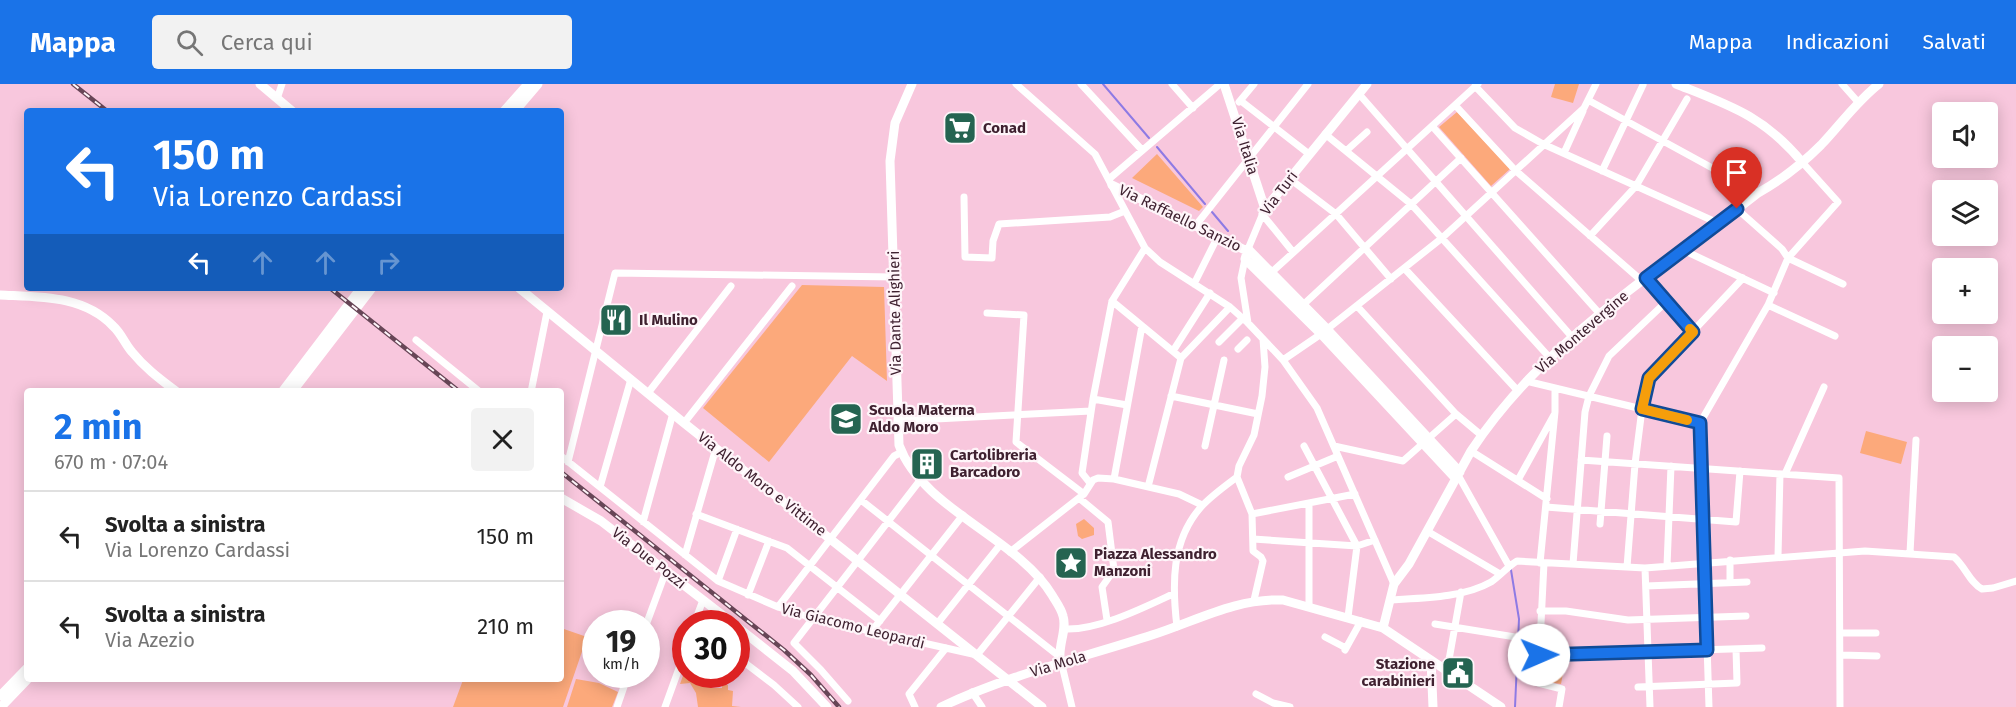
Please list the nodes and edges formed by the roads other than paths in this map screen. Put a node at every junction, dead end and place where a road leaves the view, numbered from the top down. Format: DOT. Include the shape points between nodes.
graph roads {
  1 [pos="260,84"];
  2 [pos="282,84"];
  3 [pos="528,84"];
  4 [pos="538,84"];
  5 [pos="912,84"];
  6 [pos="1016,84"];
  7 [pos="1080,84"];
  8 [pos="1172,84"];
  9 [pos="1222,84"];
  10 [pos="1254,84"];
  11 [pos="1308,84"];
  12 [pos="1367,84"];
  13 [pos="1596,84"];
  14 [pos="1676,84"];
  15 [pos="1842,84"];
  16 [pos="1879,84"];
  17 [pos="1477,85"];
  18 [pos="1643,85"];
  19 [pos="1359,94"];
  20 [pos="277,99"];
  21 [pos="1687,99"];
  22 [pos="1588,100"];
  23 [pos="1241,101"];
  24 [pos="1858,102"];
  25 [pos="1455,105"];
  26 [pos="288,108"];
  27 [pos="507,108"];
  28 [pos="518,108"];
  29 [pos="1193,108"];
  30 [pos="1584,108"];
  31 [pos="1234,109"];
  32 [pos="1625,120"];
  33 [pos="1432,126"];
  34 [pos="1275,127"];
  35 [pos="1367,132"];
  36 [pos="1325,134"];
  37 [pos="1663,141"];
  38 [pos="1543,144"];
  39 [pos="1406,149"];
  40 [pos="1142,150"];
  41 [pos="1346,151"];
  42 [pos="1564,153"];
  43 [pos="1309,154"];
  44 [pos="1461,158"];
  45 [pos="1249,159"];
  46 [pos="1802,162"];
  47 [pos="1515,170"];
  48 [pos="1602,171"];
  49 [pos="1377,176"];
  50 [pos="1290,179"];
  51 [pos="1111,182"];
  52 [pos="1435,183"];
  53 [pos="1636,186"];
  54 [pos="1491,192"];
  55 [pos="1758,193"];
  56 [pos="964,197"];
  57 [pos="1411,204"];
  58 [pos="1737,209"];
  59 [pos="1125,211"];
  60 [pos="1264,212"];
  61 [pos="1336,214"];
  62 [pos="1465,216"];
  63 [pos="1718,223"];
  64 [pos="1196,225"];
  65 [pos="1218,236"];
  66 [pos="1590,236"];
  67 [pos="1442,238"];
  68 [pos="1365,247"];
  69 [pos="1145,248"];
  70 [pos="1683,250"];
  71 [pos="1293,252"];
  72 [pos="1247,253"];
  73 [pos="1788,258"];
  74 [pos="1405,269"];
  75 [pos="1272,272"];
  76 [pos="894,277"];
  77 [pos="1743,278"];
  78 [pos="1391,279"];
  79 [pos="1644,279"];
  80 [pos="1194,284"];
  81 [pos="1843,284"];
  82 [pos="731,286"];
  83 [pos="792,286"];
  84 [pos="360,291"];
  85 [pos="369,291"];
  86 [pos="523,291"];
  87 [pos="1210,293"];
  88 [pos="1774,293"];
  89 [pos="0,295"];
  90 [pos="1112,301"];
  91 [pos="1667,301"];
  92 [pos="1304,304"];
  93 [pos="1768,305"];
  94 [pos="1357,306"];
  95 [pos="1230,307"];
  96 [pos="548,312"];
  97 [pos="1599,313"];
  98 [pos="987,314"];
  99 [pos="1246,321"];
  100 [pos="1142,326"];
  101 [pos="333,330"];
  102 [pos="1324,331"];
  103 [pos="1693,332"];
  104 [pos="1252,336"];
  105 [pos="1835,336"];
  106 [pos="1263,338"];
  107 [pos="1572,338"];
  108 [pos="416,340"];
  109 [pos="1220,342"];
  110 [pos="1238,349"];
  111 [pos="595,351"];
  112 [pos="1173,351"];
  113 [pos="1181,358"];
  114 [pos="1550,358"];
  115 [pos="1224,360"];
  116 [pos="1283,360"];
  117 [pos="631,379"];
  118 [pos="1526,381"];
  119 [pos="1824,387"];
  120 [pos="172,388"];
  121 [pos="285,388"];
  122 [pos="295,388"];
  123 [pos="475,388"];
  124 [pos="532,388"];
  125 [pos="1555,388"];
  126 [pos="1518,391"];
  127 [pos="648,393"];
  128 [pos="1172,396"];
  129 [pos="1589,396"];
  130 [pos="1093,399"];
  131 [pos="1127,405"];
  132 [pos="1215,405"];
  133 [pos="1642,409"];
  134 [pos="1091,411"];
  135 [pos="1555,412"];
  136 [pos="673,413"];
  137 [pos="1258,414"];
  138 [pos="1456,414"];
  139 [pos="1018,415"];
  140 [pos="897,421"];
  141 [pos="684,423"];
  142 [pos="1700,423"];
  143 [pos="1482,435"];
  144 [pos="1607,436"];
  145 [pos="1916,440"];
  146 [pos="1426,441"];
  147 [pos="1206,446"];
  148 [pos="1304,446"];
  149 [pos="1334,446"];
  150 [pos="716,448"];
  151 [pos="1472,450"];
  152 [pos="902,452"];
  153 [pos="1338,456"];
  154 [pos="564,459"];
  155 [pos="1581,460"];
  156 [pos="568,462"];
  157 [pos="1604,462"];
  158 [pos="1635,465"];
  159 [pos="1315,466"];
  160 [pos="1671,466"];
  161 [pos="1701,468"];
  162 [pos="1740,471"];
  163 [pos="1782,474"];
  164 [pos="1458,476"];
  165 [pos="1237,477"];
  166 [pos="1288,477"];
  167 [pos="1114,479"];
  168 [pos="921,480"];
  169 [pos="1518,480"];
  170 [pos="1090,483"];
  171 [pos="1148,487"];
  172 [pos="600,488"];
  173 [pos="1355,494"];
  174 [pos="1082,496"];
  175 [pos="1332,498"];
  176 [pos="1547,499"];
  177 [pos="564,500"];
  178 [pos="861,500"];
  179 [pos="1309,503"];
  180 [pos="1202,505"];
  181 [pos="1546,507"];
  182 [pos="1577,509"];
  183 [pos="1601,512"];
  184 [pos="696,514"];
  185 [pos="1252,514"];
  186 [pos="1631,514"];
  187 [pos="963,516"];
  188 [pos="1669,517"];
  189 [pos="1702,519"];
  190 [pos="888,521"];
  191 [pos="643,522"];
  192 [pos="1600,524"];
  193 [pos="737,529"];
  194 [pos="1427,531"];
  195 [pos="831,539"];
  196 [pos="1253,539"];
  197 [pos="1375,540"];
  198 [pos="769,541"];
  199 [pos="1309,542"];
  200 [pos="1000,545"];
  201 [pos="1357,546"];
  202 [pos="1010,552"];
  203 [pos="1841,552"];
  204 [pos="1910,553"];
  205 [pos="685,555"];
  206 [pos="931,555"];
  207 [pos="1778,556"];
  208 [pos="857,560"];
  209 [pos="1730,560"];
  210 [pos="1542,563"];
  211 [pos="1703,563"];
  212 [pos="1573,564"];
  213 [pos="810,566"];
  214 [pos="1509,566"];
  215 [pos="1667,566"];
  216 [pos="1627,567"];
  217 [pos="1645,568"];
  218 [pos="666,572"];
  219 [pos="1500,574"];
  220 [pos="1040,577"];
  221 [pos="718,581"];
  222 [pos="2016,581"];
  223 [pos="1730,582"];
  224 [pos="1747,582"];
  225 [pos="1394,584"];
  226 [pos="1704,584"];
  227 [pos="968,585"];
  228 [pos="1646,586"];
  229 [pos="837,587"];
  230 [pos="1461,592"];
  231 [pos="1173,594"];
  232 [pos="748,595"];
  233 [pos="900,595"];
  234 [pos="703,600"];
  235 [pos="1254,600"];
  236 [pos="1390,600"];
  237 [pos="1309,606"];
  238 [pos="778,607"];
  239 [pos="652,610"];
  240 [pos="700,610"];
  241 [pos="716,610"];
  242 [pos="1540,611"];
  243 [pos="1746,616"];
  244 [pos="1008,617"];
  245 [pos="1348,617"];
  246 [pos="1705,617"];
  247 [pos="813,618"];
  248 [pos="1107,620"];
  249 [pos="1647,620"];
  250 [pos="880,621"];
  251 [pos="1362,621"];
  252 [pos="937,624"];
  253 [pos="1435,624"];
  254 [pos="1177,627"];
  255 [pos="1383,628"];
  256 [pos="1454,628"];
  257 [pos="1064,629"];
  258 [pos="872,632"];
  259 [pos="1841,633"];
  260 [pos="1876,633"];
  261 [pos="750,637"];
  262 [pos="1325,637"];
  263 [pos="1540,641"];
  264 [pos="946,648"];
  265 [pos="1762,648"];
  266 [pos="1736,649"];
  267 [pos="1707,650"];
  268 [pos="1648,652"];
  269 [pos="1539,655"];
  270 [pos="1841,655"];
  271 [pos="977,656"];
  272 [pos="1877,656"];
  273 [pos="1061,660"];
  274 [pos="1431,660"];
  275 [pos="750,667"];
  276 [pos="24,671"];
  277 [pos="1447,671"];
  278 [pos="1006,680"];
  279 [pos="25,682"];
  280 [pos="1708,684"];
  281 [pos="1650,686"];
  282 [pos="1638,687"];
  283 [pos="624,688"];
  284 [pos="672,688"];
  285 [pos="972,692"];
  286 [pos="1256,694"];
  287 [pos="0,696"];
  288 [pos="848,701"];
  289 [pos="1036,705"];
  290 [pos="1,707"];
  291 [pos="617,707"];
  292 [pos="665,707"];
  293 [pos="798,707"];
  294 [pos="828,707"];
  295 [pos="915,707"];
  296 [pos="941,707"];
  297 [pos="982,707"];
  298 [pos="1072,707"];
  299 [pos="1290,707"];
  300 [pos="1433,707"];
  301 [pos="1501,707"];
  302 [pos="1559,707"];
  303 [pos="1650,707"];
  304 [pos="1709,707"];
  305 [pos="1840,707"];
  1 -- 20 [label="street"];
  2 -- 20 [label="street"];
  3 -- 27 [label="street"];
  4 -- 28 [label="street"];
  5 -- 76 [label="street, Via Dante Alighieri" via="897,114 891,146"];
  6 -- 51 [label="street" via="1095,154"];
  7 -- 40 [label="street"];
  8 -- 29 [label="street"];
  9 -- 29 [label="street"];
  9 -- 31 [label="street, Via Italia"];
  10 -- 23 [label="street"];
  11 -- 34 [label="street"];
  12 -- 19 [label="street, Via Turi"];
  13 -- 22 [label="street"];
  14 -- 46 [label="street" via="1760,122"];
  15 -- 24 [label="street"];
  16 -- 24 [label="street, Via Montevergine"];
  17 -- 25 [label="street"];
  17 -- 38 [label="street" via="1515,128"];
  18 -- 32 [label="street"];
  19 -- 36 [label="street, Via Turi"];
  19 -- 39 [label="street"];
  20 -- 26 [label="street"];
  21 -- 37 [label="street"];
  22 -- 30 [label="street"];
  22 -- 32 [label="street"];
  23 -- 31 [label="street"];
  23 -- 34 [label="street"];
  24 -- 46 [label="street, Via Montevergine"];
  25 -- 33 [label="street"];
  25 -- 47 [label="street"];
  29 -- 40 [label="street"];
  30 -- 38 [label="street"];
  30 -- 42 [label="street"];
  31 -- 45 [label="street, Via Italia"];
  32 -- 37 [label="street"];
  32 -- 48 [label="street"];
  33 -- 39 [label="street"];
  33 -- 44 [label="street"];
  34 -- 43 [label="street"];
  34 -- 45 [label="street"];
  35 -- 41 [label="street"];
  36 -- 41 [label="street"];
  36 -- 43 [label="street, Via Turi"];
  37 -- 53 [label="street"];
  37 -- 55 [label="street"];
  38 -- 42 [label="street"];
  38 -- 47 [label="street"];
  39 -- 49 [label="street"];
  39 -- 52 [label="street"];
  40 -- 51 [label="street"];
  41 -- 49 [label="street"];
  42 -- 48 [label="street"];
  43 -- 50 [label="street, Via Turi"];
  44 -- 52 [label="street"];
  44 -- 54 [label="street"];
  45 -- 60 [label="street, Via Italia"];
  45 -- 64 [label="street"];
  46 -- 55 [label="street, Via Montevergine"];
  46 -- 73 [label="street" via="1838,202"];
  47 -- 54 [label="street"];
  47 -- 66 [label="street"];
  48 -- 53 [label="street"];
  49 -- 57 [label="street"];
  49 -- 61 [label="street"];
  50 -- 60 [label="street, Via Turi"];
  50 -- 61 [label="street"];
  51 -- 59 [label="street"];
  51 -- 64 [label="street, Via Raffaello Sanzio"];
  52 -- 57 [label="street"];
  52 -- 62 [label="street"];
  53 -- 63 [label="street"];
  53 -- 66 [label="street"];
  54 -- 62 [label="street"];
  54 -- 97 [label="street"];
  55 -- 58 [label="street, Via Montevergine"];
  56 -- 59 [label="street" via="965,257 992,258 999,224 1110,217"];
  57 -- 67 [label="street"];
  57 -- 68 [label="street"];
  58 -- 63 [label="street, Via Montevergine"];
  58 -- 73 [label="street"];
  59 -- 69 [label="street"];
  60 -- 71 [label="street"];
  60 -- 72 [label="street, Via Turi"];
  61 -- 68 [label="street"];
  61 -- 71 [label="street"];
  62 -- 67 [label="street"];
  62 -- 107 [label="street"];
  63 -- 70 [label="street, Via Montevergine"];
  64 -- 65 [label="street, Via Raffaello Sanzio"];
  65 -- 72 [label="street, Via Raffaello Sanzio"];
  65 -- 80 [label="street"];
  66 -- 79 [label="street"];
  67 -- 74 [label="street"];
  67 -- 114 [label="street"];
  68 -- 78 [label="street"];
  68 -- 92 [label="street"];
  69 -- 80 [label="street"];
  69 -- 90 [label="street"];
  70 -- 77 [label="street"];
  70 -- 79 [label="street, Via Montevergine"];
  71 -- 75 [label="street"];
  72 -- 75 [label="street"];
  72 -- 99 [label="street, Via Turi" via="1241,278"];
  72 -- 102 [label="street"];
  73 -- 81 [label="street"];
  73 -- 88 [label="street"];
  74 -- 78 [label="street"];
  74 -- 126 [label="street"];
  75 -- 92 [label="street"];
  76 -- 111 [label="street" via="615,273"];
  76 -- 140 [label="street, Via Dante Alighieri"];
  77 -- 88 [label="street"];
  77 -- 103 [label="street"];
  78 -- 94 [label="street"];
  79 -- 91 [label="street"];
  79 -- 97 [label="street, Via Montevergine"];
  80 -- 87 [label="street"];
  82 -- 127 [label="street"];
  83 -- 141 [label="street"];
  84 -- 101 [label="street"];
  85 -- 101 [label="street"];
  86 -- 96 [label="street, Via Aldo Moro e Vittime"];
  87 -- 95 [label="street"];
  87 -- 112 [label="street"];
  88 -- 93 [label="street"];
  89 -- 120 [label="street" via="66,301 97,313 113,326 149,371"];
  90 -- 100 [label="street"];
  90 -- 130 [label="street"];
  91 -- 103 [label="street"];
  91 -- 129 [label="street" via="1609,356"];
  92 -- 102 [label="street"];
  93 -- 105 [label="street"];
  93 -- 142 [label="street"];
  94 -- 102 [label="street"];
  94 -- 138 [label="street"];
  95 -- 99 [label="street"];
  95 -- 113 [label="street"];
  96 -- 111 [label="street, Via Aldo Moro e Vittime"];
  96 -- 124 [label="street"];
  97 -- 107 [label="street, Via Montevergine"];
  98 -- 139 [label="street" via="1024,315"];
  99 -- 104 [label="street"];
  99 -- 109 [label="street"];
  100 -- 112 [label="street"];
  100 -- 131 [label="street"];
  101 -- 121 [label="street"];
  101 -- 122 [label="street"];
  102 -- 116 [label="street"];
  102 -- 146 [label="street"];
  103 -- 133 [label="street" via="1649,378"];
  104 -- 106 [label="street"];
  104 -- 110 [label="street"];
  106 -- 116 [label="street"];
  106 -- 137 [label="street" via="1265,367"];
  107 -- 114 [label="street, Via Montevergine"];
  108 -- 123 [label="street"];
  111 -- 117 [label="street, Via Aldo Moro e Vittime"];
  111 -- 156 [label="street"];
  112 -- 113 [label="street"];
  113 -- 128 [label="street"];
  114 -- 118 [label="street, Via Montevergine"];
  115 -- 132 [label="street"];
  116 -- 149 [label="street" via="1317,408"];
  117 -- 127 [label="street, Via Aldo Moro e Vittime"];
  117 -- 172 [label="street"];
  118 -- 125 [label="street"];
  118 -- 126 [label="street, Via Montevergine"];
  119 -- 163 [label="street"];
  125 -- 129 [label="street"];
  125 -- 135 [label="street"];
  126 -- 143 [label="street, Via Montevergine"];
  127 -- 136 [label="street, Via Aldo Moro e Vittime"];
  128 -- 132 [label="street"];
  128 -- 171 [label="street"];
  129 -- 133 [label="street"];
  129 -- 155 [label="street"];
  130 -- 131 [label="street"];
  130 -- 134 [label="street"];
  131 -- 167 [label="street"];
  132 -- 137 [label="street"];
  132 -- 147 [label="street"];
  133 -- 142 [label="street"];
  133 -- 158 [label="street"];
  134 -- 139 [label="street"];
  134 -- 170 [label="street" via="1082,474"];
  135 -- 169 [label="street"];
  135 -- 176 [label="street"];
  136 -- 141 [label="street, Via Aldo Moro e Vittime"];
  136 -- 191 [label="street"];
  137 -- 165 [label="street"];
  138 -- 143 [label="street"];
  138 -- 146 [label="street"];
  139 -- 140 [label="street"];
  139 -- 174 [label="street" via="1016,442"];
  140 -- 152 [label="street, Via Dante Alighieri"];
  141 -- 150 [label="street, Via Aldo Moro e Vittime"];
  142 -- 161 [label="street"];
  143 -- 151 [label="street, Via Montevergine"];
  144 -- 157 [label="street"];
  145 -- 204 [label="street"];
  146 -- 149 [label="street" via="1403,461"];
  146 -- 164 [label="street"];
  148 -- 159 [label="street"];
  149 -- 153 [label="street"];
  150 -- 184 [label="street"];
  150 -- 195 [label="street, Via Aldo Moro e Vittime"];
  151 -- 164 [label="street, Via Montevergine"];
  151 -- 169 [label="street"];
  152 -- 168 [label="street, Via Dante Alighieri"];
  152 -- 178 [label="street" via="894,456"];
  153 -- 159 [label="street"];
  153 -- 173 [label="street"];
  154 -- 156 [label="street, Via Giacomo Leopardi"];
  155 -- 157 [label="street"];
  155 -- 182 [label="street"];
  156 -- 172 [label="street, Via Giacomo Leopardi"];
  157 -- 158 [label="street"];
  157 -- 183 [label="street"];
  158 -- 160 [label="street"];
  158 -- 186 [label="street"];
  159 -- 166 [label="street"];
  159 -- 175 [label="street"];
  160 -- 161 [label="street"];
  160 -- 188 [label="street"];
  161 -- 162 [label="street"];
  161 -- 189 [label="street"];
  162 -- 163 [label="street"];
  162 -- 189 [label="street" via="1736,522"];
  163 -- 203 [label="street" via="1839,478"];
  163 -- 207 [label="street"];
  164 -- 194 [label="street, Via Montevergine"];
  164 -- 214 [label="street"];
  165 -- 180 [label="street"];
  165 -- 185 [label="street"];
  167 -- 170 [label="street" via="1098,478"];
  167 -- 171 [label="street"];
  168 -- 187 [label="street, Via Dante Alighieri"];
  168 -- 190 [label="street"];
  169 -- 176 [label="street"];
  170 -- 174 [label="street"];
  171 -- 180 [label="street" via="1179,494"];
  172 -- 191 [label="street, Via Giacomo Leopardi"];
  173 -- 175 [label="street"];
  173 -- 197 [label="street"];
  174 -- 202 [label="street"];
  174 -- 248 [label="street" via="1108,522 1114,570 1102,587"];
  175 -- 179 [label="street"];
  175 -- 201 [label="street"];
  176 -- 181 [label="street"];
  177 -- 218 [label="street, Via Due Pozzi" via="601,521"];
  178 -- 190 [label="street"];
  178 -- 195 [label="street"];
  179 -- 185 [label="street"];
  179 -- 199 [label="street"];
  180 -- 231 [label="street" via="1186,530 1174,567"];
  181 -- 182 [label="street"];
  181 -- 210 [label="street"];
  182 -- 183 [label="street"];
  182 -- 212 [label="street"];
  183 -- 186 [label="street"];
  183 -- 192 [label="street"];
  184 -- 193 [label="street"];
  184 -- 205 [label="street"];
  185 -- 196 [label="street"];
  186 -- 188 [label="street"];
  186 -- 216 [label="street"];
  187 -- 200 [label="street, Via Dante Alighieri"];
  187 -- 206 [label="street"];
  188 -- 189 [label="street"];
  188 -- 215 [label="street"];
  189 -- 211 [label="street"];
  190 -- 206 [label="street"];
  190 -- 208 [label="street"];
  191 -- 205 [label="street, Via Giacomo Leopardi"];
  193 -- 198 [label="street"];
  193 -- 221 [label="street"];
  194 -- 219 [label="street"];
  194 -- 225 [label="street, Via Montevergine"];
  195 -- 208 [label="street, Via Aldo Moro e Vittime"];
  195 -- 213 [label="street"];
  196 -- 199 [label="street"];
  196 -- 235 [label="street" via="1253,551 1263,561"];
  197 -- 201 [label="street"];
  197 -- 225 [label="street"];
  198 -- 213 [label="street" via="787,548"];
  198 -- 232 [label="street"];
  199 -- 201 [label="street"];
  199 -- 237 [label="street"];
  200 -- 202 [label="street, Via Dante Alighieri"];
  200 -- 227 [label="street"];
  201 -- 245 [label="street"];
  202 -- 220 [label="street, Via Dante Alighieri"];
  203 -- 204 [label="street"];
  203 -- 207 [label="street"];
  203 -- 259 [label="street"];
  204 -- 222 [label="street" via="1954,557 1982,589"];
  205 -- 221 [label="street, Via Giacomo Leopardi"];
  206 -- 227 [label="street"];
  206 -- 233 [label="street"];
  207 -- 209 [label="street"];
  208 -- 229 [label="street"];
  208 -- 233 [label="street, Via Aldo Moro e Vittime"];
  209 -- 211 [label="street"];
  209 -- 223 [label="street"];
  210 -- 212 [label="street"];
  210 -- 214 [label="street" via="1517,561"];
  210 -- 242 [label="street"];
  211 -- 215 [label="street"];
  211 -- 226 [label="street"];
  212 -- 216 [label="street"];
  213 -- 229 [label="street"];
  213 -- 238 [label="street"];
  214 -- 219 [label="street"];
  215 -- 217 [label="street"];
  216 -- 217 [label="street"];
  217 -- 228 [label="street"];
  218 -- 234 [label="street, Via Due Pozzi"];
  218 -- 239 [label="street"];
  219 -- 230 [label="street" via="1491,582"];
  220 -- 244 [label="street"];
  220 -- 257 [label="street, Via Dante Alighieri" via="1061,610"];
  221 -- 232 [label="street, Via Giacomo Leopardi"];
  223 -- 224 [label="street"];
  223 -- 226 [label="street"];
  225 -- 236 [label="street"];
  226 -- 228 [label="street"];
  226 -- 246 [label="street"];
  227 -- 244 [label="street"];
  227 -- 252 [label="street"];
  228 -- 249 [label="street"];
  229 -- 247 [label="street"];
  229 -- 250 [label="street"];
  230 -- 236 [label="street"];
  230 -- 256 [label="street"];
  231 -- 248 [label="street"];
  231 -- 254 [label="street"];
  232 -- 238 [label="street, Via Giacomo Leopardi"];
  233 -- 250 [label="street"];
  233 -- 252 [label="street, Via Aldo Moro e Vittime"];
  234 -- 240 [label="street"];
  234 -- 241 [label="street, Via Due Pozzi"];
  235 -- 237 [label="street, Via Mola" via="1283,600"];
  235 -- 254 [label="street, Via Mola"];
  236 -- 255 [label="street"];
  237 -- 245 [label="street, Via Mola"];
  238 -- 247 [label="street, Via Giacomo Leopardi"];
  242 -- 249 [label="street"];
  242 -- 263 [label="street"];
  243 -- 246 [label="street"];
  244 -- 271 [label="street"];
  244 -- 273 [label="street"];
  245 -- 251 [label="street, Via Mola"];
  246 -- 249 [label="street"];
  246 -- 267 [label="street"];
  247 -- 258 [label="street, Via Giacomo Leopardi"];
  247 -- 288 [label="street" via="794,643"];
  248 -- 257 [label="street"];
  249 -- 268 [label="street"];
  250 -- 258 [label="street"];
  251 -- 255 [label="street, Via Mola"];
  251 -- 262 [label="street" via="1346,649"];
  252 -- 271 [label="street, Via Aldo Moro e Vittime"];
  253 -- 256 [label="street"];
  254 -- 273 [label="street, Via Mola"];
  255 -- 274 [label="street, Via Mola"];
  256 -- 263 [label="street"];
  256 -- 277 [label="street"];
  257 -- 273 [label="street, Via Dante Alighieri"];
  258 -- 264 [label="street, Via Giacomo Leopardi"];
  259 -- 260 [label="street"];
  259 -- 270 [label="street"];
  261 -- 294 [label="street, Via Due Pozzi" via="793,671"];
  263 -- 269 [label="street"];
  264 -- 271 [label="street, Via Giacomo Leopardi"];
  264 -- 295 [label="street" via="909,694"];
  265 -- 266 [label="street"];
  266 -- 267 [label="street"];
  266 -- 280 [label="street" via="1737,683"];
  267 -- 268 [label="street"];
  267 -- 280 [label="street"];
  268 -- 269 [label="street"];
  268 -- 281 [label="street"];
  269 -- 302 [label="street" via="1538,683 1562,689"];
  270 -- 272 [label="street"];
  270 -- 305 [label="street"];
  271 -- 278 [label="street, Via Aldo Moro e Vittime"];
  273 -- 278 [label="street, Via Mola"];
  273 -- 298 [label="street"];
  274 -- 277 [label="street, Via Mola"];
  274 -- 300 [label="street"];
  275 -- 293 [label="street"];
  276 -- 287 [label="street"];
  277 -- 301 [label="street, Via Mola"];
  278 -- 285 [label="street, Via Mola"];
  278 -- 289 [label="street, Via Aldo Moro e Vittime"];
  279 -- 290 [label="street"];
  280 -- 281 [label="street"];
  280 -- 304 [label="street"];
  281 -- 282 [label="street"];
  281 -- 303 [label="street"];
  283 -- 291 [label="street"];
  284 -- 292 [label="street"];
  285 -- 296 [label="street, Via Mola"];
  285 -- 297 [label="street"];
  286 -- 299 [label="street"];
}
